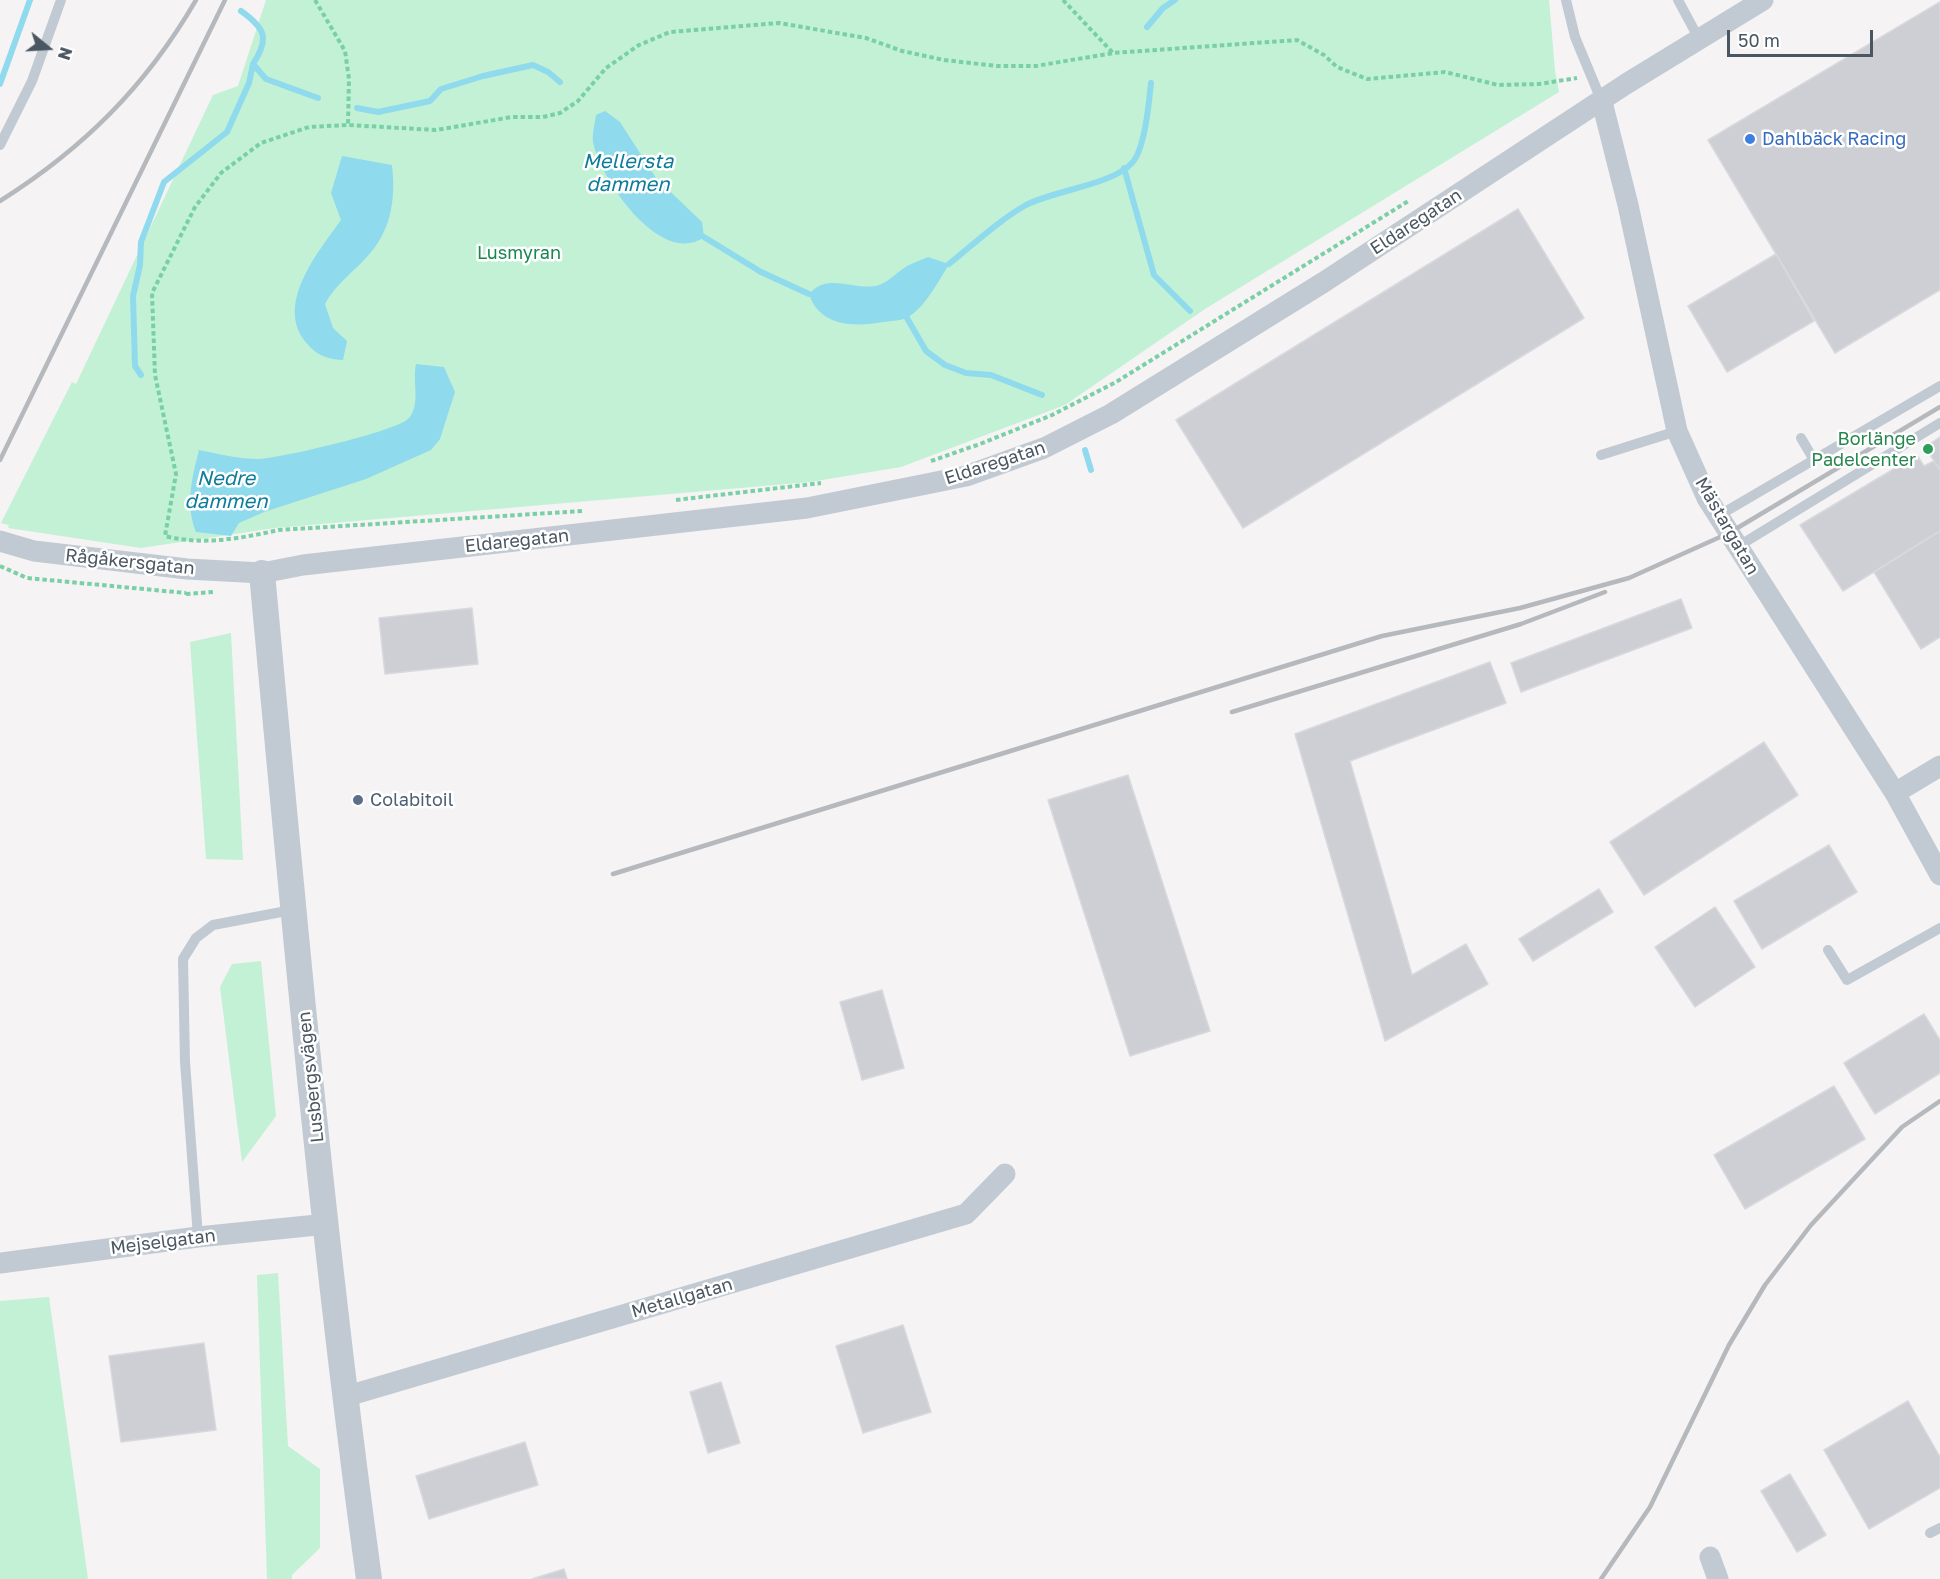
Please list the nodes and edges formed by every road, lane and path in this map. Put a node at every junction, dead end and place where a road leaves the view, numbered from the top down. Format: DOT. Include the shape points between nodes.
graph roads {
  1 [pos="61,0"];
  2 [pos="315,0"];
  3 [pos="1064,0"];
  4 [pos="1566,0"];
  5 [pos="1678,0"];
  6 [pos="1763,0"];
  7 [pos="1699,39"];
  8 [pos="1113,53"];
  9 [pos="1590,76"];
  10 [pos="1602,102"];
  11 [pos="348,125"];
  12 [pos="0,145"];
  13 [pos="1420,193"];
  14 [pos="1940,386"];
  15 [pos="1940,423"];
  16 [pos="1677,431"];
  17 [pos="1801,438"];
  18 [pos="1601,455"];
  19 [pos="1814,460"];
  20 [pos="927,462"];
  21 [pos="826,482"];
  22 [pos="667,502"];
  23 [pos="587,511"];
  24 [pos="1718,516"];
  25 [pos="0,541"];
  26 [pos="1737,547"];
  27 [pos="262,573"];
  28 [pos="1940,766"];
  29 [pos="1895,793"];
  30 [pos="1940,875"];
  31 [pos="293,910"];
  32 [pos="1940,928"];
  33 [pos="1828,950"];
  34 [pos="1005,1174"];
  35 [pos="327,1224"];
  36 [pos="198,1237"];
  37 [pos="0,1263"];
  38 [pos="344,1397"];
  39 [pos="1710,1557"];
  40 [pos="369,1579"];
  41 [pos="1718,1579"];
  1 -- 12 [label="lane" via="32,81"];
  2 -- 11 [label="path" via="345,51 350,79"];
  3 -- 8 [label="path"];
  4 -- 9 [label="lane"];
  5 -- 7 [label="lane"];
  6 -- 7 [label="street, Eldaregatan"];
  7 -- 10 [label="street, Eldaregatan"];
  8 -- 9 [label="path" via="1297,40 1324,55 1337,68 1367,79 1445,72 1498,85"];
  8 -- 11 [label="path" via="1036,66 997,66 944,60 866,38 779,23 670,32 639,45 606,68 578,101 560,113 436,130"];
  9 -- 10 [label="lane"];
  10 -- 16 [label="street, Mästargatan"];
  10 -- 27 [label="street, Eldaregatan" via="1111,414 1044,448 966,476 807,508 303,565"];
  11 -- 23 [label="path" via="309,127 261,143 221,173 195,207 152,293 155,375 176,474 165,536 185,542 279,530"];
  13 -- 20 [label="path" via="1116,381 1052,415"];
  14 -- 19 [label="lane"];
  15 -- 26 [label="lane"];
  16 -- 18 [label="lane"];
  16 -- 24 [label="street, Mästargatan"];
  17 -- 19 [label="lane"];
  19 -- 24 [label="lane"];
  21 -- 22 [label="path"];
  24 -- 26 [label="street, Mästargatan"];
  25 -- 27 [label="street, Rågåkersgatan" via="34,551 187,569"];
  26 -- 29 [label="street, Mästargatan"];
  27 -- 31 [label="street, Lusbergsvägen"];
  28 -- 29 [label="street"];
  29 -- 30 [label="street, Mästargatan"];
  31 -- 35 [label="street, Lusbergsvägen"];
  31 -- 36 [label="lane" via="213,925 196,938 183,959 185,1062"];
  32 -- 33 [label="lane" via="1847,980"];
  34 -- 38 [label="street, Metallgatan" via="966,1214"];
  35 -- 36 [label="street, Mejselgatan"];
  35 -- 38 [label="street, Lusbergsvägen"];
  36 -- 37 [label="street, Mejselgatan"];
  38 -- 40 [label="street, Lusbergsvägen"];
  39 -- 41 [label="street"];
}
